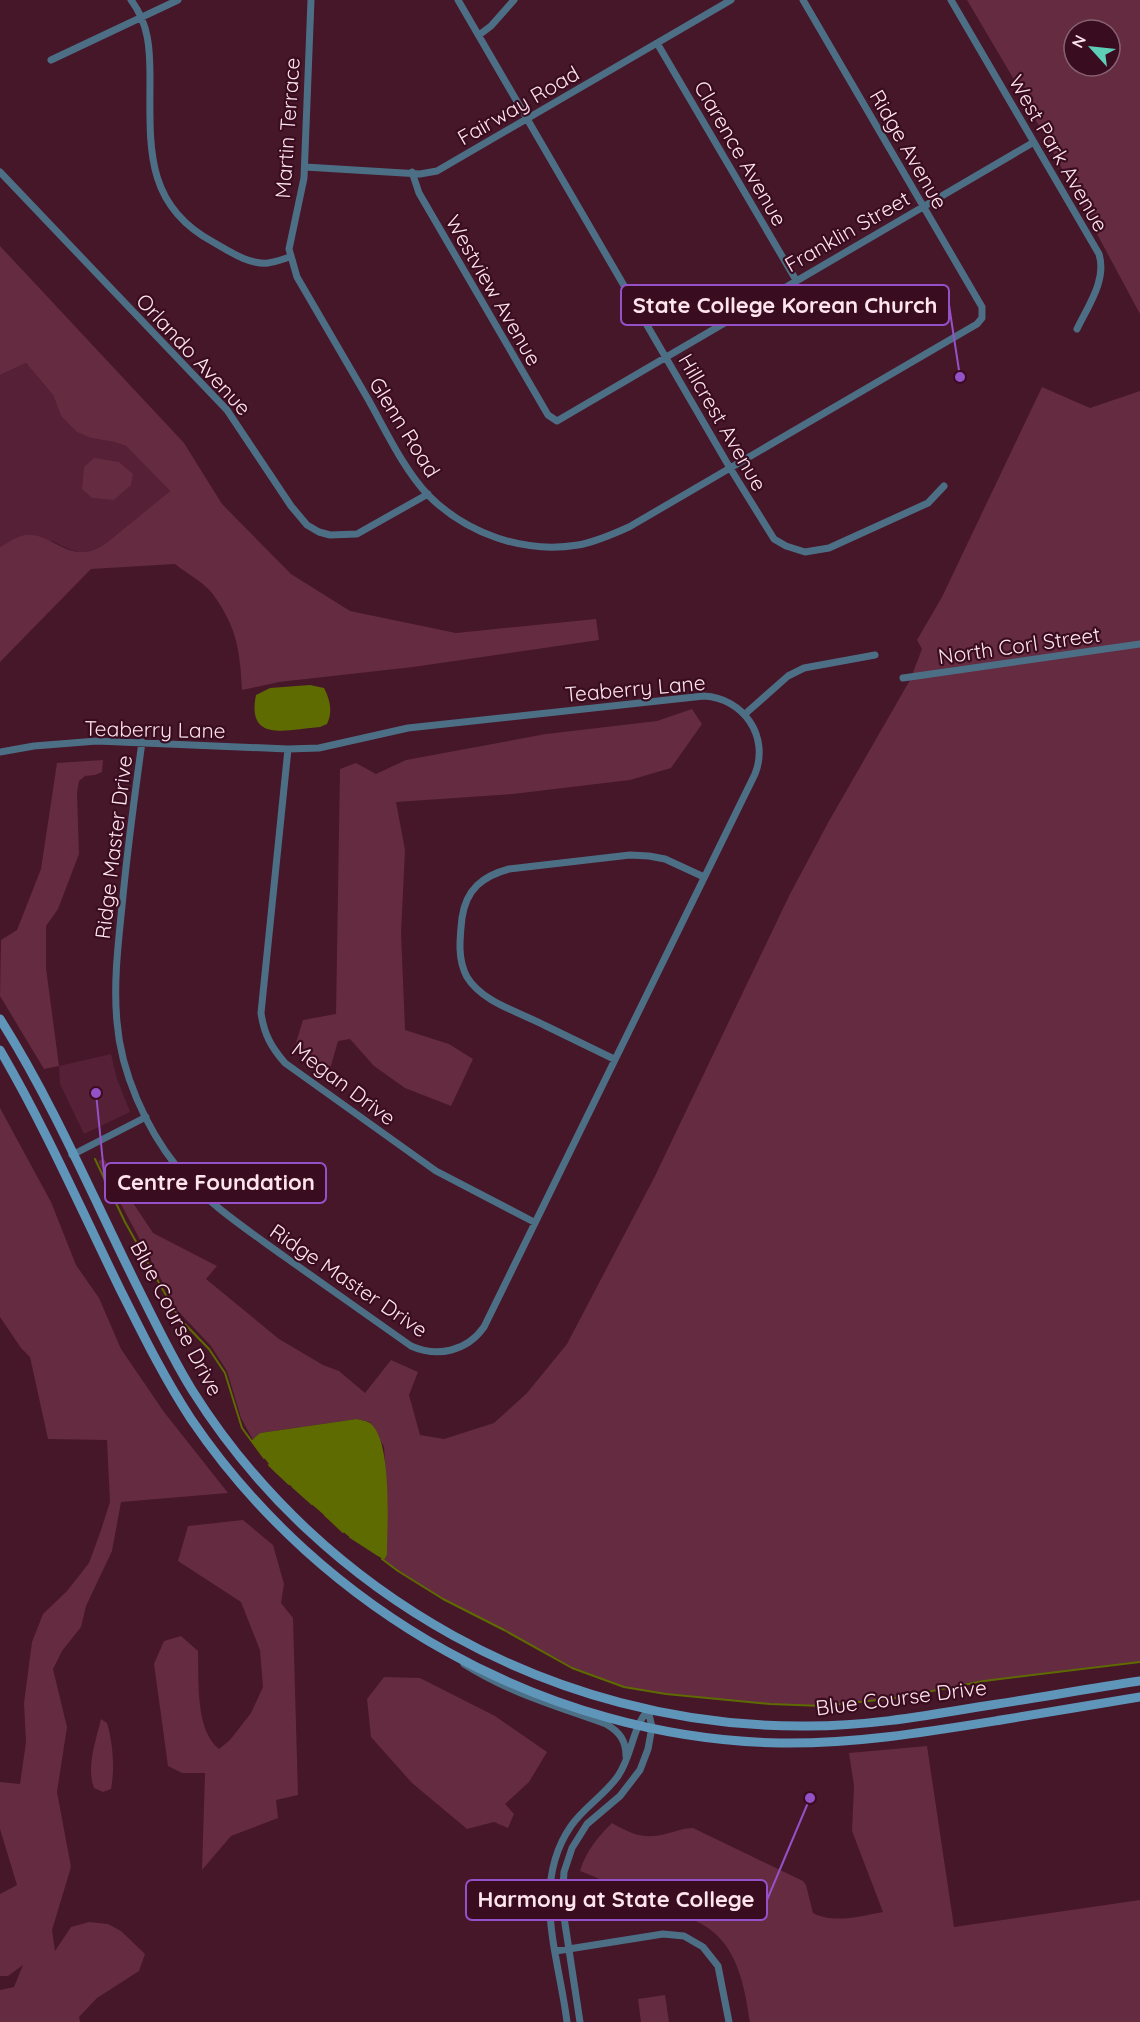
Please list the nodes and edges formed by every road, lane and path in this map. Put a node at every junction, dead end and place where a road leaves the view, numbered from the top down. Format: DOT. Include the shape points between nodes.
graph roads {
  1 [pos="131,0"];
  2 [pos="178,0"];
  3 [pos="311,0"];
  4 [pos="458,0"];
  5 [pos="514,0"];
  6 [pos="731,0"];
  7 [pos="803,0"];
  8 [pos="951,0"];
  9 [pos="142,17"];
  10 [pos="478,35"];
  11 [pos="657,43"];
  12 [pos="51,60"];
  13 [pos="527,119"];
  14 [pos="1034,142"];
  15 [pos="304,167"];
  16 [pos="0,172"];
  17 [pos="412,172"];
  18 [pos="924,206"];
  19 [pos="290,257"];
  20 [pos="796,280"];
  21 [pos="983,315"];
  22 [pos="1077,328"];
  23 [pos="666,357"];
  24 [pos="554,420"];
  25 [pos="730,468"];
  26 [pos="944,486"];
  27 [pos="428,495"];
  28 [pos="1140,644"];
  29 [pos="875,655"];
  30 [pos="903,678"];
  31 [pos="745,714"];
  32 [pos="142,742"];
  33 [pos="288,749"];
  34 [pos="0,752"];
  35 [pos="704,877"];
  36 [pos="0,1018"];
  37 [pos="0,1050"];
  38 [pos="614,1059"];
  39 [pos="146,1117"];
  40 [pos="72,1155"];
  41 [pos="534,1222"];
  42 [pos="440,1648"];
  43 [pos="1140,1681"];
  44 [pos="1140,1697"];
  45 [pos="648,1710"];
  46 [pos="639,1724"];
  47 [pos="652,1727"];
  48 [pos="625,1765"];
  49 [pos="568,1949"];
  50 [pos="556,1951"];
  51 [pos="567,2022"];
  52 [pos="580,2022"];
  53 [pos="729,2022"];
  1 -- 9 [label="street"];
  2 -- 9 [label="street"];
  3 -- 15 [label="street, Martin Terrace"];
  4 -- 10 [label="street, Hillcrest Avenue"];
  5 -- 10 [label="street"];
  6 -- 11 [label="street, Fairway Road"];
  7 -- 18 [label="street, Ridge Avenue"];
  8 -- 14 [label="street, West Park Avenue"];
  9 -- 12 [label="street"];
  9 -- 19 [label="street" via="150,49 150,147 165,196 192,229 247,260 266,263"];
  10 -- 13 [label="street, Hillcrest Avenue"];
  11 -- 13 [label="street, Fairway Road"];
  11 -- 20 [label="street, Clarence Avenue"];
  13 -- 17 [label="street, Fairway Road" via="437,171"];
  13 -- 23 [label="street, Hillcrest Avenue"];
  14 -- 18 [label="street, Franklin Street"];
  14 -- 22 [label="street, West Park Avenue" via="1102,264 1102,275"];
  15 -- 17 [label="street, Fairway Road"];
  15 -- 19 [label="street, Martin Terrace"];
  16 -- 27 [label="street, Orlando Avenue" via="227,410 308,525 330,535 357,534"];
  17 -- 24 [label="street, Westview Avenue" via="419,194"];
  18 -- 20 [label="street, Franklin Street"];
  18 -- 21 [label="street, Ridge Avenue"];
  19 -- 27 [label="street, Glenn Road" via="320,317 402,458"];
  20 -- 23 [label="street, Franklin Street"];
  21 -- 25 [label="street, Glenn Road" via="977,324"];
  23 -- 24 [label="street, Franklin Street" via="562,419"];
  23 -- 25 [label="street, Hillcrest Avenue"];
  25 -- 26 [label="street, Hillcrest Avenue" via="769,533 786,546 805,552 829,548 928,503"];
  25 -- 27 [label="street, Glenn Road" via="629,526 579,545 554,547 499,539 462,522"];
  28 -- 30 [label="street, North Corl Street"];
  29 -- 31 [label="street" via="804,668 788,676"];
  31 -- 33 [label="street, Teaberry Lane" via="720,698 704,696 408,728 338,744"];
  31 -- 35 [label="street" via="759,741 758,767"];
  32 -- 33 [label="street, Teaberry Lane"];
  32 -- 34 [label="street, Teaberry Lane" via="87,742"];
  32 -- 39 [label="street, Ridge Master Drive" via="115,988 121,1048"];
  33 -- 41 [label="street, Megan Drive" via="261,1013 268,1042 285,1063 436,1171"];
  35 -- 38 [label="street"];
  35 -- 38 [label="street" via="665,859 620,856 509,869 488,876 465,902 460,958 472,985 494,1000"];
  36 -- 40 [label="main road, Blue Course Drive"];
  37 -- 42 [label="main road, Blue Course Drive" via="148,1345 202,1433 257,1502 306,1551 366,1600"];
  38 -- 41 [label="street"];
  39 -- 40 [label="street"];
  39 -- 41 [label="street, Ridge Master Drive" via="177,1167 226,1215 420,1350 452,1350 480,1333"];
  40 -- 45 [label="main road, Blue Course Drive" via="190,1386 232,1446 291,1513 368,1582 457,1638 537,1676"];
  42 -- 46 [label="main road, Blue Course Drive" via="547,1697"];
  42 -- 48 [label="street" via="491,1681 615,1729 625,1745"];
  43 -- 45 [label="main road, Blue Course Drive" via="913,1718 838,1725 746,1724"];
  44 -- 47 [label="main road, Blue Course Drive" via="850,1741 752,1742"];
  45 -- 46 [label="street"];
  45 -- 47 [label="street"];
  46 -- 47 [label="main road, Blue Course Drive"];
  46 -- 48 [label="street"];
  47 -- 49 [label="street" via="644,1760 633,1781 587,1824 567,1860 561,1894"];
  48 -- 50 [label="street" via="610,1787 576,1818 554,1858 549,1901"];
  49 -- 50 [label="street"];
  49 -- 52 [label="street"];
  49 -- 53 [label="street" via="663,1935 684,1936 718,1966"];
  50 -- 51 [label="street"];
}
